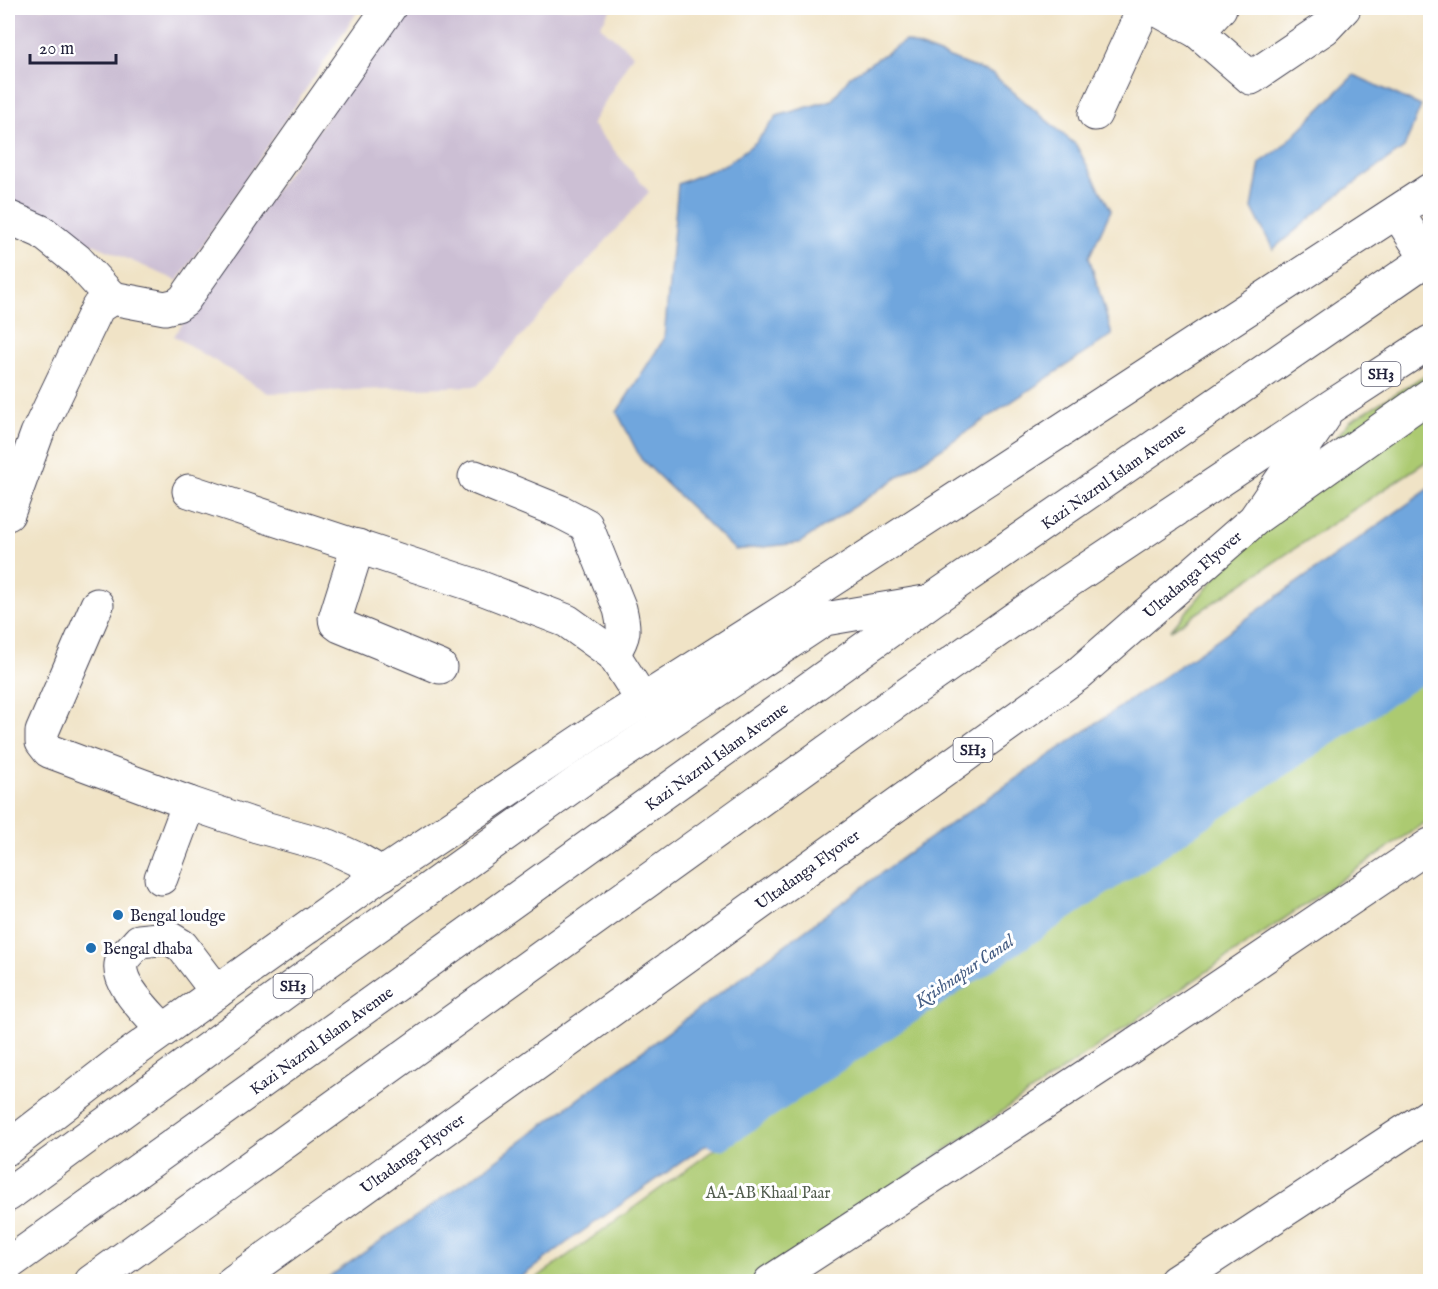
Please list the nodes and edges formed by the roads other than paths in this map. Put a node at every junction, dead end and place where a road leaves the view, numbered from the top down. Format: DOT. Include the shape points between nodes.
graph roads {
  1 [pos="389,8"];
  2 [pos="1144,8"];
  3 [pos="1154,8"];
  4 [pos="1220,8"];
  5 [pos="1344,8"];
  6 [pos="1198,32"];
  7 [pos="1095,114"];
  8 [pos="1431,190"];
  9 [pos="1397,212"];
  10 [pos="8,217"];
  11 [pos="1429,258"];
  12 [pos="112,298"];
  13 [pos="1431,342"];
  14 [pos="1431,395"];
  15 [pos="1332,406"];
  16 [pos="475,477"];
  17 [pos="189,491"];
  18 [pos="8,514"];
  19 [pos="1254,520"];
  20 [pos="358,546"];
  21 [pos="932,600"];
  22 [pos="97,605"];
  23 [pos="613,654"];
  24 [pos="440,667"];
  25 [pos="643,701"];
  26 [pos="189,803"];
  27 [pos="1431,845"];
  28 [pos="383,874"];
  29 [pos="161,878"];
  30 [pos="217,992"];
  31 [pos="163,1030"];
  32 [pos="1431,1115"];
  33 [pos="8,1148"];
  34 [pos="8,1195"];
  35 [pos="8,1264"];
  36 [pos="789,1277"];
  37 [pos="91,1281"];
  38 [pos="233,1281"];
  39 [pos="1175,1281"];
  1 -- 12 [label="main road" via="184,300 165,308"];
  2 -- 7 [label="main road"];
  3 -- 6 [label="main road"];
  4 -- 6 [label="main road"];
  5 -- 6 [label="main road" via="1325,28 1251,78"];
  8 -- 9 [label="main road"];
  9 -- 11 [label="main road"];
  9 -- 25 [label="main road"];
  10 -- 12 [label="main road" via="42,232 77,260"];
  11 -- 21 [label="main road, Kazi Nazrul Islam Avenue / SH3"];
  12 -- 18 [label="main road" via="98,307 37,434"];
  13 -- 15 [label="main road, SH3"];
  14 -- 19 [label="main road"];
  15 -- 19 [label="main road, Ultadanga Flyover / SH3"];
  15 -- 37 [label="main road" via="900,699"];
  16 -- 23 [label="main road" via="586,525 620,609 622,641"];
  17 -- 20 [label="main road"];
  19 -- 38 [label="main road, Ultadanga Flyover / SH3" via="1077,675"];
  20 -- 23 [label="main road" via="567,621"];
  20 -- 24 [label="main road" via="336,623"];
  21 -- 34 [label="main road, SH3" via="825,619 581,780"];
  21 -- 35 [label="main road, Kazi Nazrul Islam Avenue"];
  22 -- 26 [label="main road" via="42,732 42,741 49,750"];
  23 -- 25 [label="main road"];
  25 -- 28 [label="main road"];
  26 -- 28 [label="main road" via="329,846"];
  26 -- 29 [label="main road"];
  27 -- 36 [label="main road"];
  28 -- 30 [label="main road"];
  30 -- 31 [label="main road"];
  30 -- 31 [label="main road" via="182,946 169,938 139,941 122,959 120,969 127,989"];
  31 -- 33 [label="main road"];
  32 -- 39 [label="main road"];
}
